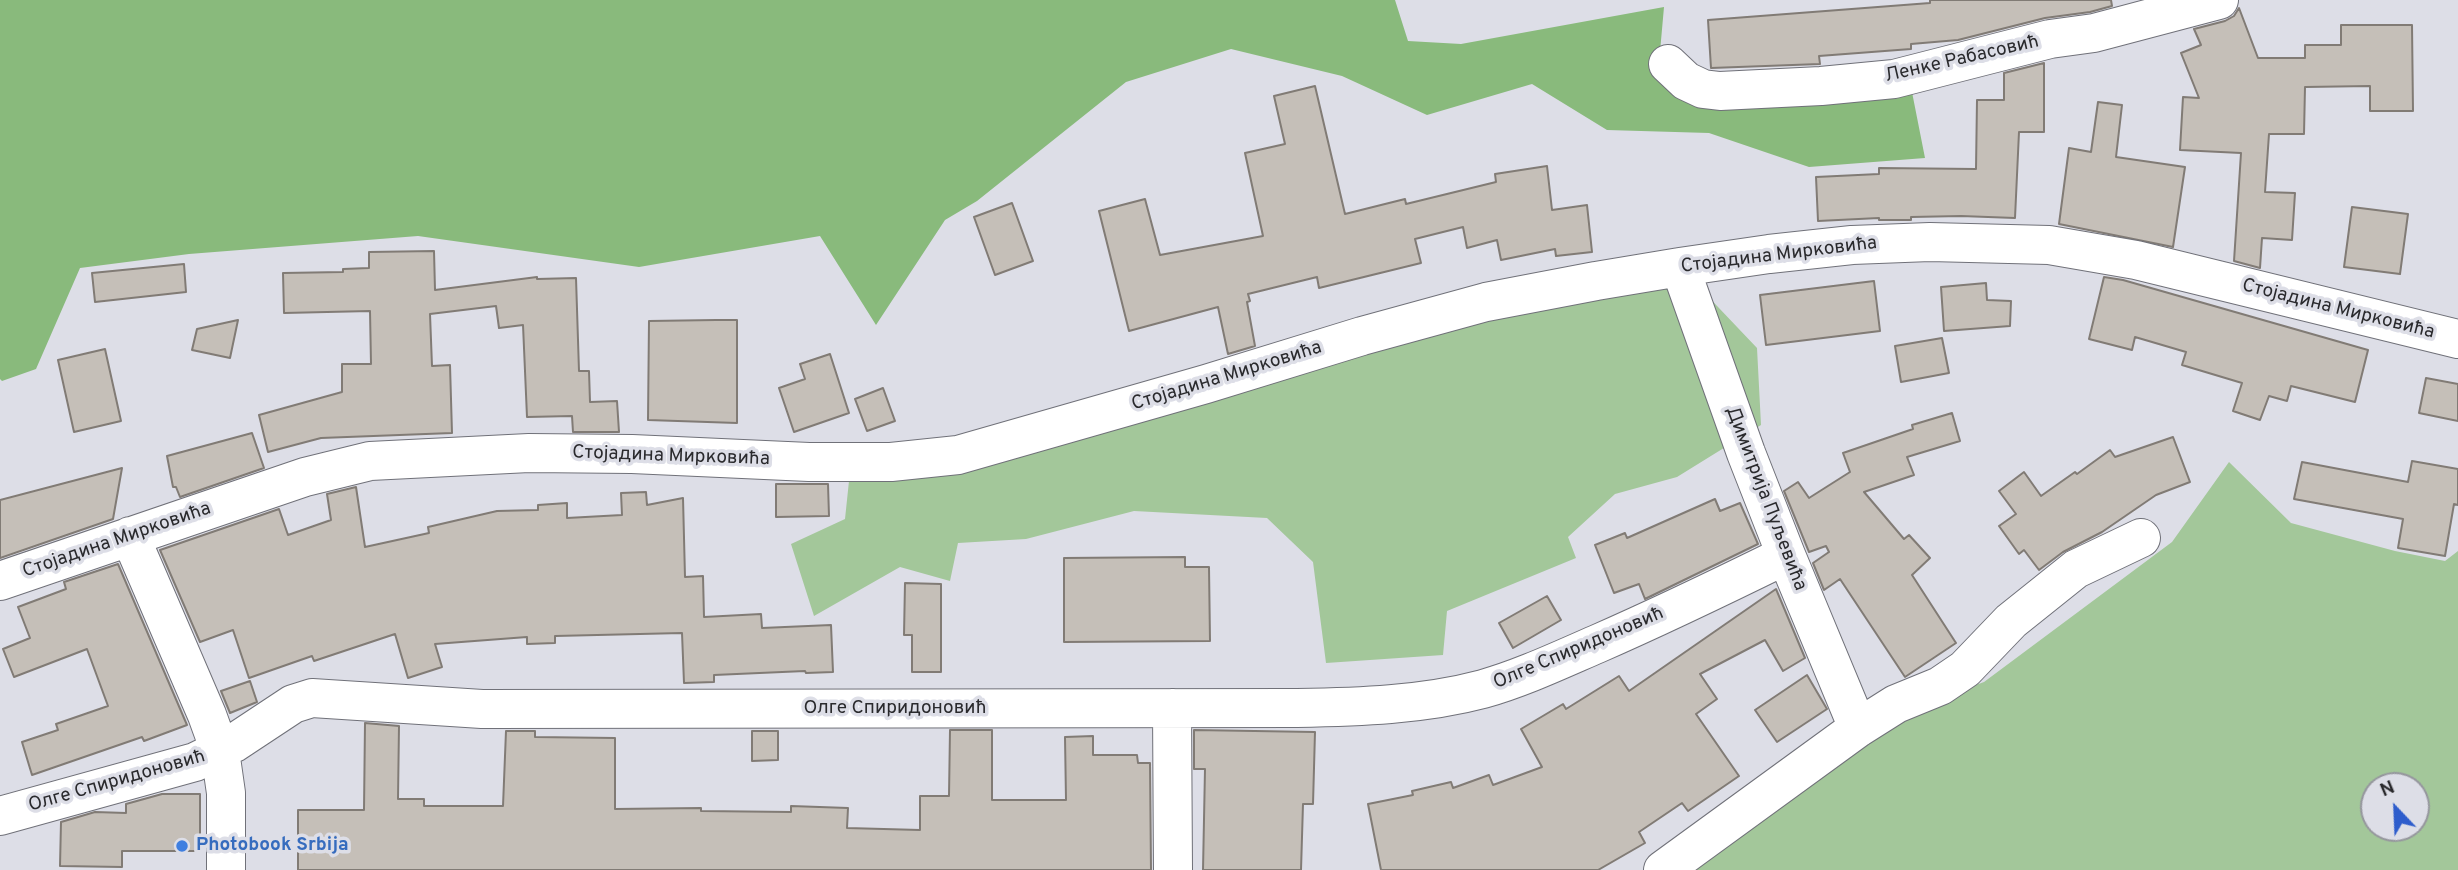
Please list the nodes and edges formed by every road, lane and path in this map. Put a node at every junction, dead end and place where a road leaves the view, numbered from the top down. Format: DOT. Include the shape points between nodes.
graph roads {
  1 [pos="2219,0"];
  2 [pos="1668,64"];
  3 [pos="1680,267"];
  4 [pos="2458,339"];
  5 [pos="130,536"];
  6 [pos="2141,538"];
  7 [pos="1786,555"];
  8 [pos="0,581"];
  9 [pos="1171,708"];
  10 [pos="1858,728"];
  11 [pos="220,751"];
  12 [pos="0,816"];
  13 [pos="226,870"];
  14 [pos="1173,870"];
  15 [pos="1663,870"];
  1 -- 2 [label="street, Ленке Рабасовић" via="1894,79 1703,89"];
  3 -- 4 [label="street, Стојадина Мирковића" via="1852,245 2049,245 2136,260"];
  3 -- 5 [label="street, Стојадина Мирковића" via="1486,302 958,455 891,462 808,462 529,453 370,461 305,477"];
  3 -- 7 [label="street, Димитрија Пуљевића"];
  5 -- 8 [label="street, Стојадина Мирковића"];
  5 -- 11 [label="street"];
  6 -- 10 [label="street" via="2098,557 2053,586 1965,669"];
  7 -- 9 [label="street, Олге Спиридоновић" via="1688,604 1483,689 1354,707"];
  7 -- 10 [label="street, Димитрија Пуљевића"];
  9 -- 11 [label="street, Олге Спиридоновић" via="482,709 312,698 293,704"];
  9 -- 14 [label="street"];
  10 -- 15 [label="street"];
  11 -- 12 [label="street, Олге Спиридоновић"];
  11 -- 13 [label="street" via="226,793"];
}
